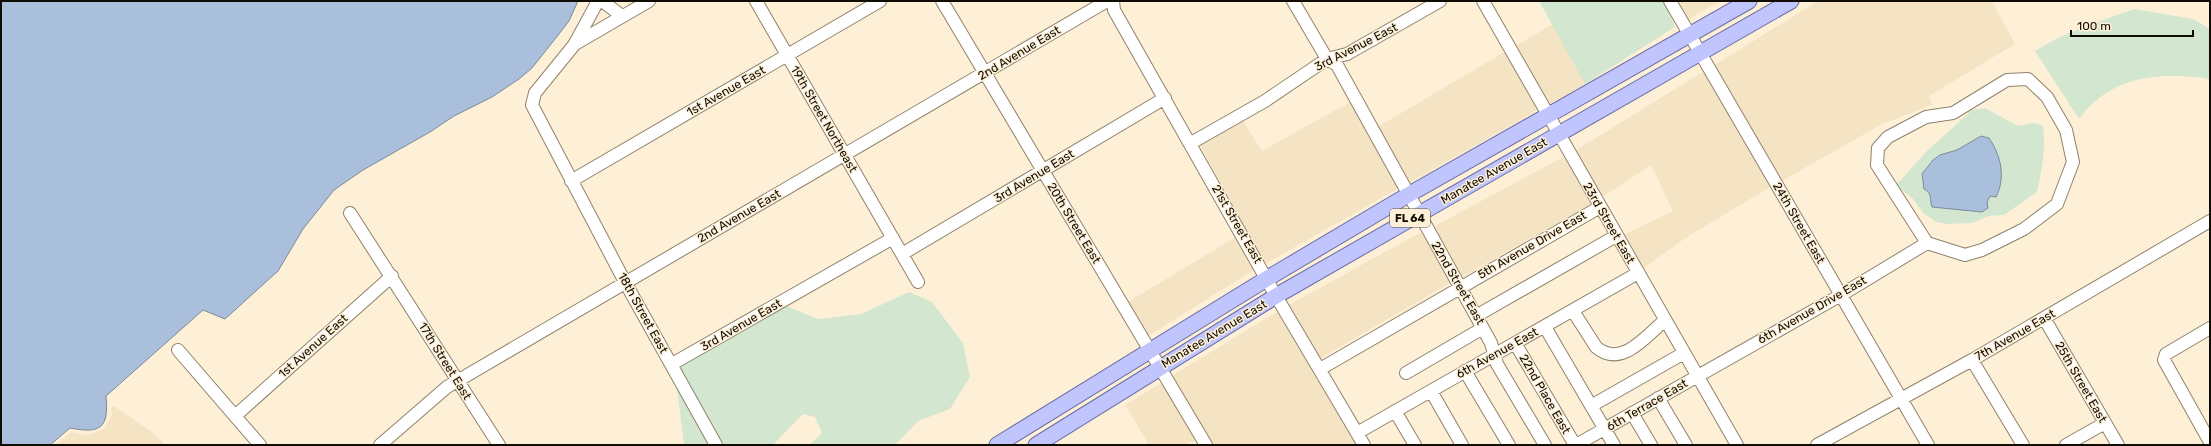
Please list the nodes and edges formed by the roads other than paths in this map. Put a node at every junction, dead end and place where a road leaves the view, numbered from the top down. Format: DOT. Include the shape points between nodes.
graph roads {
  1 [pos="598,1"];
  2 [pos="602,1"];
  3 [pos="649,1"];
  4 [pos="756,1"];
  5 [pos="880,1"];
  6 [pos="942,1"];
  7 [pos="1107,1"];
  8 [pos="1113,1"];
  9 [pos="1293,1"];
  10 [pos="1440,1"];
  11 [pos="1482,1"];
  12 [pos="1670,1"];
  13 [pos="1749,1"];
  14 [pos="1791,1"];
  15 [pos="622,16"];
  16 [pos="1690,35"];
  17 [pos="574,45"];
  18 [pos="1701,53"];
  19 [pos="787,56"];
  20 [pos="1327,59"];
  21 [pos="985,74"];
  22 [pos="1165,98"];
  23 [pos="1547,115"];
  24 [pos="1558,134"];
  25 [pos="1191,143"];
  26 [pos="845,155"];
  27 [pos="1043,171"];
  28 [pos="571,181"];
  29 [pos="1408,195"];
  30 [pos="1600,206"];
  31 [pos="350,213"];
  32 [pos="1418,214"];
  33 [pos="2210,221"];
  34 [pos="1616,236"];
  35 [pos="893,238"];
  36 [pos="1927,243"];
  37 [pos="902,254"];
  38 [pos="1638,273"];
  39 [pos="392,276"];
  40 [pos="1268,278"];
  41 [pos="625,282"];
  42 [pos="918,282"];
  43 [pos="1460,287"];
  44 [pos="1841,295"];
  45 [pos="1276,296"];
  46 [pos="1573,311"];
  47 [pos="1476,316"];
  48 [pos="2044,318"];
  49 [pos="1665,320"];
  50 [pos="1545,327"];
  51 [pos="1483,328"];
  52 [pos="2210,328"];
  53 [pos="1515,343"];
  54 [pos="1149,349"];
  55 [pos="178,350"];
  56 [pos="1684,353"];
  57 [pos="1495,354"];
  58 [pos="1972,360"];
  59 [pos="672,364"];
  60 [pos="1159,367"];
  61 [pos="1320,369"];
  62 [pos="1465,371"];
  63 [pos="1406,373"];
  64 [pos="1697,376"];
  65 [pos="457,380"];
  66 [pos="1430,391"];
  67 [pos="1658,398"];
  68 [pos="1902,399"];
  69 [pos="1591,406"];
  70 [pos="1395,411"];
  71 [pos="1632,413"];
  72 [pos="235,416"];
  73 [pos="2105,423"];
  74 [pos="1604,429"];
  75 [pos="1357,433"];
  76 [pos="2209,438"];
  77 [pos="260,445"];
  78 [pos="380,445"];
  79 [pos="499,445"];
  80 [pos="716,445"];
  81 [pos="997,445"];
  82 [pos="1036,445"];
  83 [pos="1206,445"];
  84 [pos="1364,445"];
  85 [pos="1414,445"];
  86 [pos="1462,445"];
  87 [pos="1509,445"];
  88 [pos="1545,445"];
  89 [pos="1576,445"];
  90 [pos="1614,445"];
  91 [pos="1651,445"];
  92 [pos="1686,445"];
  93 [pos="1737,445"];
  94 [pos="1817,445"];
  95 [pos="1928,445"];
  96 [pos="2023,445"];
  97 [pos="2066,445"];
  98 [pos="2118,445"];
  1 -- 17 [label="street"];
  2 -- 15 [label="street"];
  3 -- 15 [label="street"];
  4 -- 19 [label="street, 19th Street Northeast"];
  5 -- 19 [label="street, 1st Avenue East"];
  6 -- 21 [label="street, 20th Street East"];
  7 -- 21 [label="street, 2nd Avenue East"];
  8 -- 22 [label="street, 21st Street East" via="1114,10"];
  9 -- 20 [label="street, 22nd Street East"];
  10 -- 20 [label="street, 3rd Avenue East" via="1348,54"];
  11 -- 23 [label="street, 23rd Street East"];
  12 -- 16 [label="street, 24th Street East"];
  13 -- 16 [label="main road, Manatee Avenue East / FL 64"];
  14 -- 18 [label="main road, Manatee Avenue East / FL 64"];
  15 -- 17 [label="street"];
  16 -- 18 [label="street, 24th Street East"];
  16 -- 23 [label="main road, Manatee Avenue East / FL 64"];
  17 -- 28 [label="street, 18th Street East" via="535,93 532,105"];
  18 -- 24 [label="main road, Manatee Avenue East / FL 64"];
  18 -- 44 [label="street, 24th Street East"];
  19 -- 26 [label="street, 19th Street Northeast"];
  19 -- 28 [label="street, 1st Avenue East"];
  20 -- 25 [label="street, 3rd Avenue East" via="1265,101"];
  20 -- 29 [label="street, 22nd Street East" via="1337,65"];
  21 -- 26 [label="street, 2nd Avenue East"];
  21 -- 27 [label="street, 20th Street East"];
  22 -- 25 [label="street, 21st Street East"];
  22 -- 27 [label="street, 3rd Avenue East"];
  23 -- 24 [label="street, 23rd Street East"];
  23 -- 29 [label="main road, Manatee Avenue East / FL 64"];
  24 -- 30 [label="street, 23rd Street East"];
  24 -- 32 [label="main road, Manatee Avenue East / FL 64"];
  25 -- 40 [label="street, 21st Street East"];
  26 -- 35 [label="street, 19th Street Northeast"];
  26 -- 41 [label="street, 2nd Avenue East"];
  27 -- 37 [label="street, 3rd Avenue East"];
  27 -- 54 [label="street, 20th Street East"];
  28 -- 41 [label="street, 18th Street East"];
  29 -- 32 [label="street, 22nd Street East"];
  29 -- 40 [label="main road, Manatee Avenue East / FL 64"];
  30 -- 34 [label="street, 23rd Street East"];
  30 -- 43 [label="street, 5th Avenue Drive East"];
  31 -- 39 [label="street, 17th Street East"];
  32 -- 43 [label="street, 22nd Street East"];
  32 -- 45 [label="main road, Manatee Avenue East / FL 64"];
  33 -- 48 [label="street, 7th Avenue East"];
  34 -- 38 [label="street, 23rd Street East"];
  34 -- 47 [label="street"];
  35 -- 37 [label="street, 19th Street Northeast"];
  35 -- 59 [label="street, 3rd Avenue East"];
  36 -- 36 [label="street" via="1965,255 1982,250 2024,229 2057,204 2073,162 2066,130 2047,97 2028,79 2007,80 1953,113 1940,117 1926,117 1888,137 1878,148 1877,165"];
  36 -- 44 [label="street, 6th Avenue Drive East"];
  37 -- 42 [label="street, 19th Street Northeast"];
  38 -- 46 [label="street, 6th Avenue East"];
  38 -- 49 [label="street, 23rd Street East"];
  39 -- 65 [label="street, 17th Street East"];
  39 -- 72 [label="street, 1st Avenue East"];
  40 -- 45 [label="street, 21st Street East"];
  40 -- 54 [label="main road, Manatee Avenue East / FL 64"];
  41 -- 59 [label="street, 18th Street East"];
  41 -- 65 [label="street, 2nd Avenue East"];
  43 -- 47 [label="street, 22nd Street East"];
  43 -- 61 [label="street, 5th Avenue Drive East"];
  44 -- 64 [label="street, 6th Avenue Drive East"];
  44 -- 68 [label="street, 24th Street East"];
  45 -- 60 [label="main road, Manatee Avenue East / FL 64"];
  45 -- 61 [label="street, 21st Street East"];
  46 -- 49 [label="street" via="1600,352 1613,356 1634,347"];
  46 -- 50 [label="street, 6th Avenue East"];
  47 -- 51 [label="street, 22nd Street East"];
  48 -- 58 [label="street, 7th Avenue East"];
  48 -- 73 [label="street, 25th Street East"];
  49 -- 56 [label="street, 23rd Street East"];
  50 -- 53 [label="street, 6th Avenue East"];
  50 -- 69 [label="street"];
  51 -- 57 [label="street, 22nd Street East"];
  51 -- 63 [label="street"];
  52 -- 76 [label="street" via="2164,356 2167,367"];
  53 -- 57 [label="street, 6th Avenue East"];
  53 -- 89 [label="street, 22nd Place East"];
  54 -- 60 [label="street, 20th Street East"];
  54 -- 81 [label="main road, Manatee Avenue East / FL 64"];
  55 -- 72 [label="street"];
  56 -- 64 [label="street, 23rd Street East"];
  56 -- 69 [label="street"];
  57 -- 62 [label="street, 6th Avenue East"];
  57 -- 88 [label="street, 22nd Street East" via="1497,364"];
  58 -- 68 [label="street, 7th Avenue East"];
  58 -- 96 [label="street"];
  59 -- 80 [label="street, 18th Street East"];
  60 -- 82 [label="main road, Manatee Avenue East / FL 64"];
  60 -- 83 [label="street, 20th Street East"];
  61 -- 75 [label="street, 21st Street East"];
  62 -- 66 [label="street, 6th Avenue East"];
  62 -- 87 [label="street"];
  64 -- 67 [label="street, 6th Terrace East"];
  64 -- 93 [label="street, 23rd Street East"];
  65 -- 78 [label="street, 2nd Avenue East"];
  65 -- 79 [label="street, 17th Street East"];
  66 -- 70 [label="street, 6th Avenue East"];
  66 -- 86 [label="street"];
  67 -- 71 [label="street, 6th Terrace East"];
  67 -- 92 [label="street"];
  68 -- 94 [label="street, 7th Avenue East"];
  68 -- 95 [label="street, 24th Street East"];
  69 -- 74 [label="street"];
  70 -- 75 [label="street, 6th Avenue East"];
  70 -- 85 [label="street"];
  71 -- 74 [label="street, 6th Terrace East"];
  71 -- 91 [label="street"];
  72 -- 77 [label="street"];
  73 -- 97 [label="street"];
  73 -- 98 [label="street, 25th Street East"];
  74 -- 89 [label="street, 6th Terrace East"];
  74 -- 90 [label="street"];
  75 -- 84 [label="street, 21st Street East"];
}
